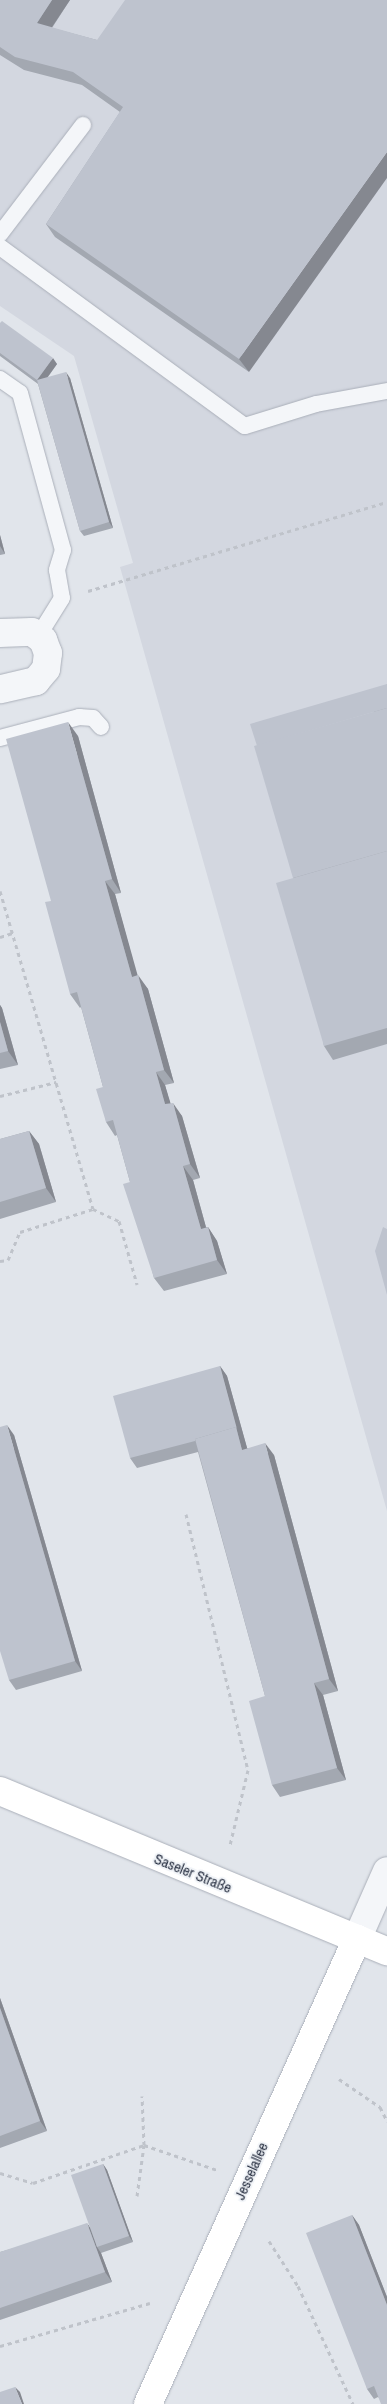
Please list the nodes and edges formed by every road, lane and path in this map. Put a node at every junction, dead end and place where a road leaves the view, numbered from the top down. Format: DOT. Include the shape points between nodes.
graph roads {
  1 [pos="83,126"];
  2 [pos="1,230"];
  3 [pos="0,247"];
  4 [pos="0,379"];
  5 [pos="387,391"];
  6 [pos="387,502"];
  7 [pos="62,598"];
  8 [pos="0,632"];
  9 [pos="39,635"];
  10 [pos="0,689"];
  11 [pos="101,728"];
  12 [pos="0,738"];
  13 [pos="0,891"];
  14 [pos="12,934"];
  15 [pos="0,937"];
  16 [pos="56,1082"];
  17 [pos="0,1096"];
  18 [pos="93,1209"];
  19 [pos="0,1261"];
  20 [pos="137,1284"];
  21 [pos="186,1514"];
  22 [pos="0,1791"];
  23 [pos="230,1845"];
  24 [pos="387,1871"];
  25 [pos="357,1939"];
  26 [pos="387,1951"];
  27 [pos="339,2079"];
  28 [pos="142,2096"];
  29 [pos="387,2121"];
  30 [pos="144,2145"];
  31 [pos="211,2169"];
  32 [pos="0,2173"];
  33 [pos="137,2196"];
  34 [pos="269,2241"];
  35 [pos="150,2303"];
  36 [pos="0,2346"];
  37 [pos="148,2404"];
  38 [pos="353,2404"];
  1 -- 2 [label="lane"];
  3 -- 5 [label="lane" via="245,426 316,404"];
  4 -- 7 [label="lane" via="20,393 63,550 57,570"];
  6 -- 7 [label="path"];
  7 -- 9 [label="lane"];
  8 -- 9 [label="street" via="18,630"];
  9 -- 10 [label="street" via="48,653 42,676 25,687"];
  11 -- 12 [label="lane" via="92,718 78,716"];
  13 -- 14 [label="path"];
  14 -- 15 [label="path"];
  14 -- 16 [label="path"];
  16 -- 17 [label="path"];
  16 -- 18 [label="path"];
  18 -- 19 [label="path" via="20,1232 8,1260"];
  18 -- 20 [label="path" via="119,1222"];
  21 -- 23 [label="path" via="248,1770"];
  22 -- 25 [label="street, Saseler Straße"];
  24 -- 25 [label="street"];
  25 -- 26 [label="street, Saseler Straße"];
  25 -- 37 [label="street, Jesselallee"];
  27 -- 29 [label="path" via="380,2107"];
  28 -- 30 [label="path"];
  30 -- 31 [label="path"];
  30 -- 32 [label="path" via="32,2183"];
  30 -- 33 [label="path"];
  34 -- 38 [label="path" via="298,2286"];
  35 -- 36 [label="path"];
}
